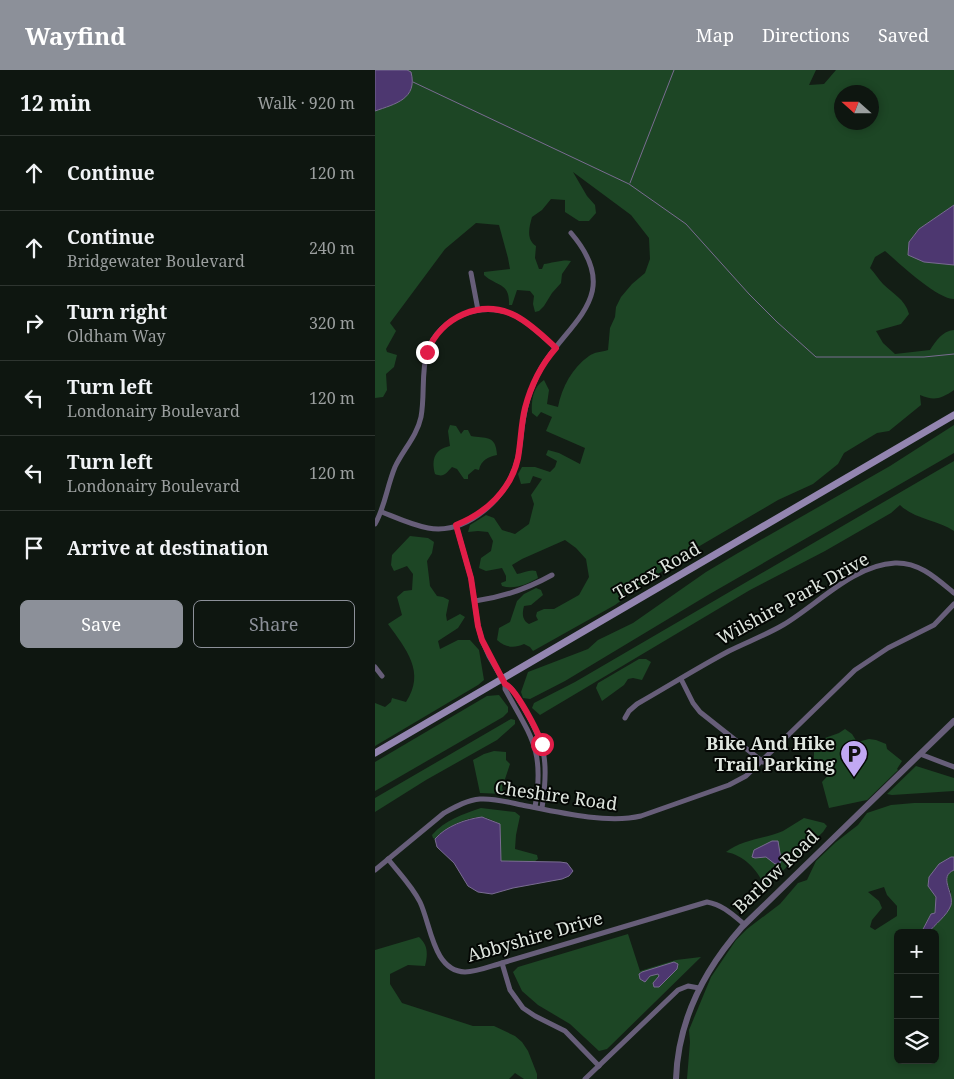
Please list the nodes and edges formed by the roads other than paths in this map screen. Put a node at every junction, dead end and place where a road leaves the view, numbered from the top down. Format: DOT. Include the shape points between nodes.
graph roads {
  1 [pos="571,233"];
  2 [pos="471,273"];
  3 [pos="478,310"];
  4 [pos="556,348"];
  5 [pos="954,415"];
  6 [pos="381,512"];
  7 [pos="375,524"];
  8 [pos="456,525"];
  9 [pos="552,575"];
  10 [pos="954,593"];
  11 [pos="475,601"];
  12 [pos="954,604"];
  13 [pos="375,667"];
  14 [pos="382,676"];
  15 [pos="681,679"];
  16 [pos="503,681"];
  17 [pos="625,718"];
  18 [pos="954,721"];
  19 [pos="534,726"];
  20 [pos="528,729"];
  21 [pos="375,753"];
  22 [pos="921,754"];
  23 [pos="544,756"];
  24 [pos="538,757"];
  25 [pos="763,762"];
  26 [pos="954,767"];
  27 [pos="535,807"];
  28 [pos="542,808"];
  29 [pos="387,859"];
  30 [pos="375,870"];
  31 [pos="744,924"];
  32 [pos="502,963"];
  33 [pos="699,988"];
  34 [pos="599,1066"];
  35 [pos="585,1079"];
  36 [pos="676,1079"];
  1 -- 4 [label="street" via="591,264 592,290 587,307"];
  2 -- 3 [label="street"];
  3 -- 4 [label="street" via="498,310 516,316"];
  3 -- 6 [label="street" via="462,314 442,328 427,352 421,417 395,468"];
  4 -- 8 [label="street" via="539,372 528,399 511,478 487,508"];
  5 -- 16 [label="main road, Terex Road"];
  6 -- 7 [label="street"];
  6 -- 8 [label="street" via="429,528"];
  8 -- 11 [label="street"];
  9 -- 11 [label="street" via="518,592"];
  10 -- 15 [label="street, Wilshire Park Drive" via="917,567 894,563 873,568 837,587 785,624"];
  11 -- 16 [label="street" via="482,640"];
  12 -- 25 [label="street, Cheshire Road" via="934,625 888,648 855,670"];
  13 -- 14 [label="street"];
  15 -- 17 [label="street, Wilshire Park Drive" via="637,704"];
  15 -- 25 [label="street" via="700,712"];
  16 -- 19 [label="street"];
  16 -- 20 [label="street"];
  16 -- 21 [label="main road, Terex Road"];
  18 -- 22 [label="street, Barlow Road"];
  19 -- 20 [label="street"];
  19 -- 23 [label="street"];
  20 -- 24 [label="street"];
  22 -- 26 [label="street"];
  22 -- 31 [label="street, Barlow Road"];
  23 -- 24 [label="street"];
  23 -- 28 [label="street" via="546,778"];
  24 -- 27 [label="street"];
  25 -- 28 [label="street, Cheshire Road" via="747,776 729,785 630,818 603,818"];
  27 -- 28 [label="street, Cheshire Road"];
  27 -- 29 [label="street, Cheshire Road" via="499,800 470,801 444,813"];
  29 -- 30 [label="street, Cheshire Road"];
  29 -- 32 [label="street, Abbyshire Drive" via="415,892 444,962 463,972"];
  31 -- 32 [label="street, Abbyshire Drive" via="726,908 707,902"];
  31 -- 33 [label="street, Barlow Road" via="716,959"];
  32 -- 34 [label="street" via="510,990 523,1008 565,1031"];
  33 -- 34 [label="street" via="688,986 677,990"];
  33 -- 36 [label="street, Barlow Road" via="681,1037"];
  34 -- 35 [label="street"];
}
